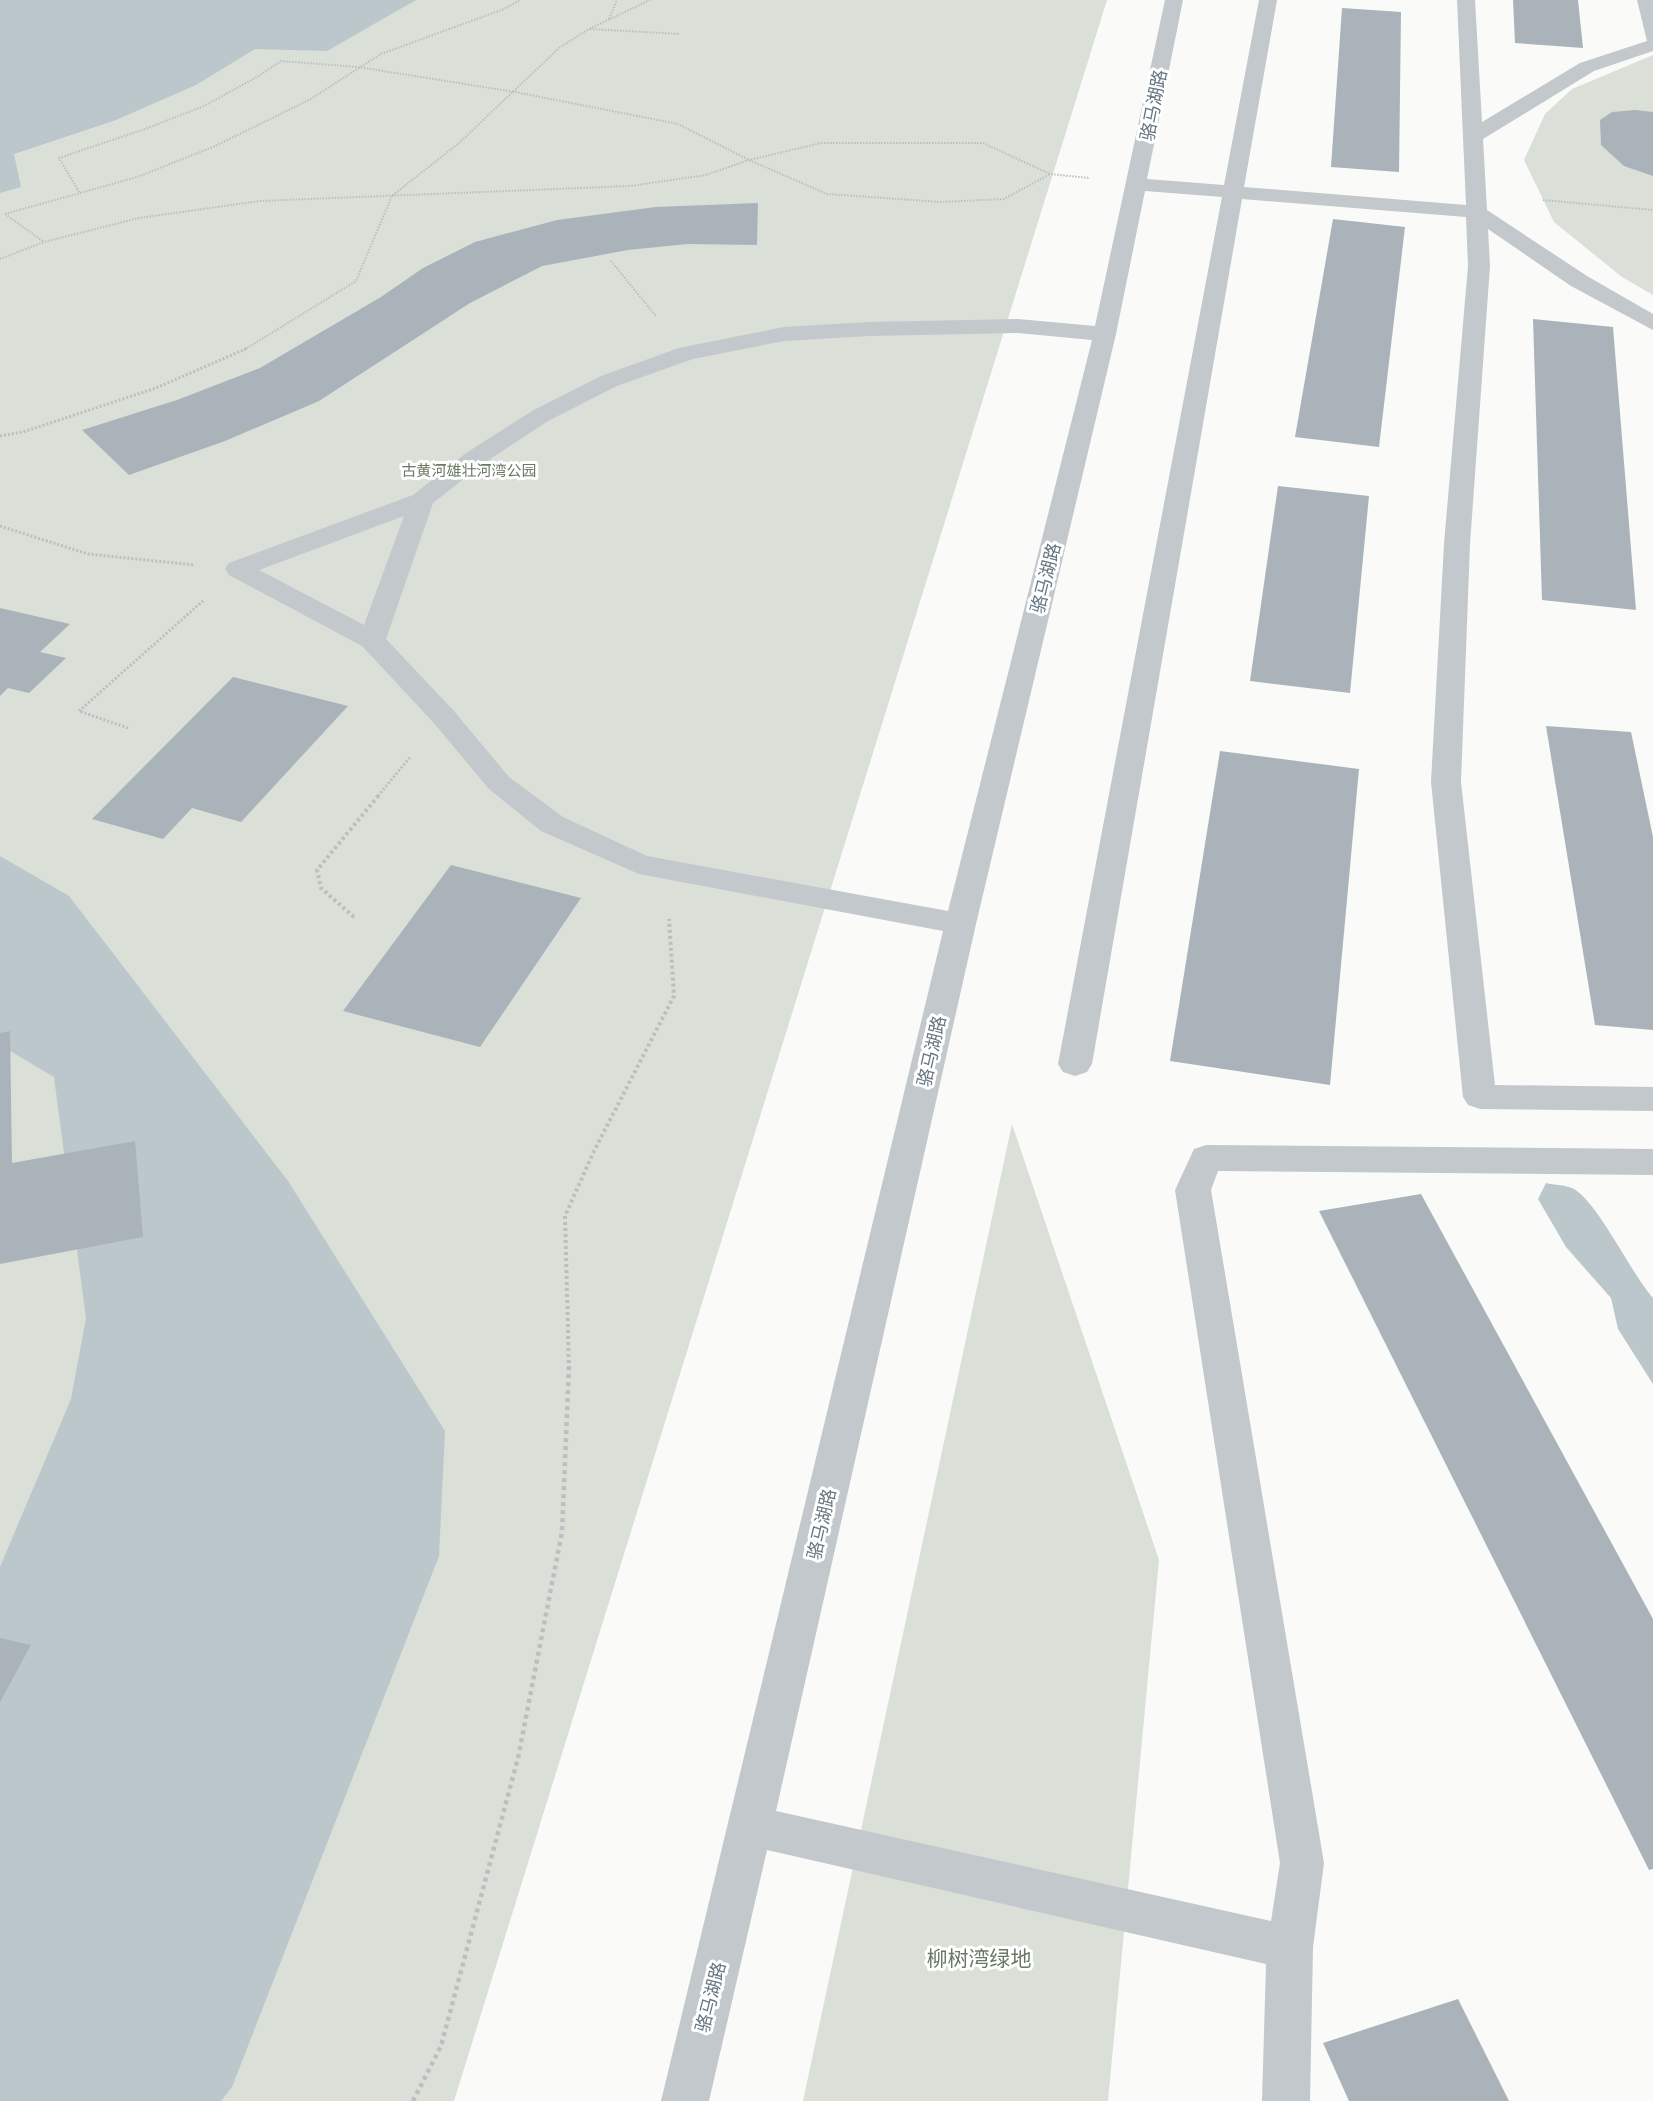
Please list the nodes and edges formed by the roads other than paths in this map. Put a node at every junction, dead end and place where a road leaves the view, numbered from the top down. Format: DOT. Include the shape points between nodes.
graph roads {
  1 [pos="1174,0"];
  2 [pos="1268,0"];
  3 [pos="1466,0"];
  4 [pos="1646,0"];
  5 [pos="1653,37"];
  6 [pos="1653,45"];
  7 [pos="1473,136"];
  8 [pos="1137,184"];
  9 [pos="1235,192"];
  10 [pos="1476,203"];
  11 [pos="1653,323"];
  12 [pos="1105,334"];
  13 [pos="422,500"];
  14 [pos="372,640"];
  15 [pos="960,924"];
  16 [pos="1075,1064"];
  17 [pos="1653,1100"];
  18 [pos="1653,1162"];
  19 [pos="752,1826"];
  20 [pos="1290,1947"];
  21 [pos="685,2101"];
  22 [pos="1286,2101"];
  1 -- 8 [label="street, 骆马湖路"];
  2 -- 9 [label="street"];
  3 -- 7 [label="street"];
  4 -- 5 [label="street"];
  6 -- 7 [label="street" via="1587,67"];
  7 -- 10 [label="street"];
  8 -- 9 [label="street"];
  8 -- 12 [label="street, 骆马湖路"];
  9 -- 10 [label="street"];
  9 -- 16 [label="street"];
  10 -- 11 [label="street" via="1580,281"];
  10 -- 17 [label="street" via="1479,266 1457,544 1446,782 1480,1097"];
  12 -- 13 [label="street" via="1018,326 869,328 784,334 687,353 609,381 540,416 475,458"];
  12 -- 15 [label="street, 骆马湖路"];
  13 -- 14 [label="street"];
  13 -- 14 [label="street" via="238,569"];
  14 -- 15 [label="street" via="499,783 552,824 639,864"];
  15 -- 19 [label="street, 骆马湖路"];
  18 -- 20 [label="street" via="1206,1158 1193,1191 1302,1863"];
  19 -- 20 [label="street"];
  19 -- 21 [label="street, 骆马湖路"];
  20 -- 22 [label="street"];
}
